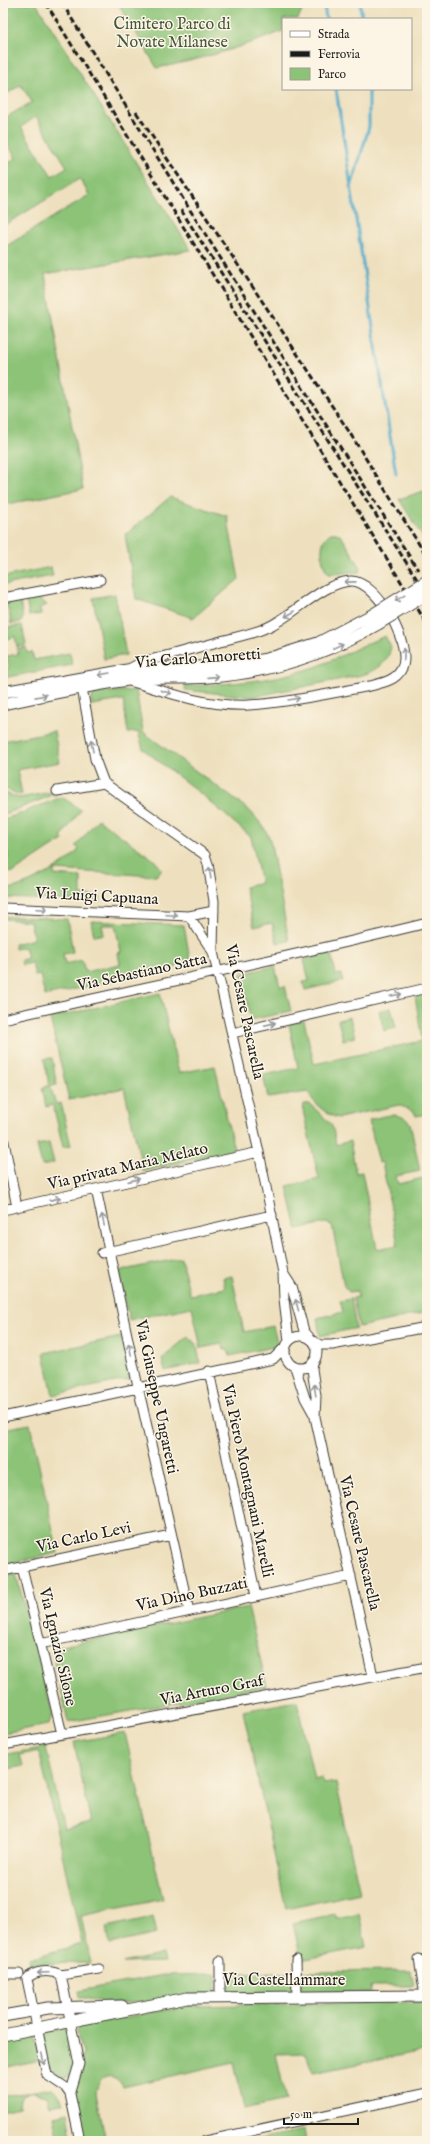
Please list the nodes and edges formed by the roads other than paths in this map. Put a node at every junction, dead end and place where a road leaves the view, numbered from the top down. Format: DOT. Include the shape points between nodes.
graph roads {
  1 [pos="100,580"];
  2 [pos="427,581"];
  3 [pos="427,594"];
  4 [pos="3,598"];
  5 [pos="375,620"];
  6 [pos="128,675"];
  7 [pos="82,688"];
  8 [pos="3,692"];
  9 [pos="3,704"];
  10 [pos="104,783"];
  11 [pos="57,791"];
  12 [pos="3,908"];
  13 [pos="214,911"];
  14 [pos="189,916"];
  15 [pos="427,923"];
  16 [pos="213,952"];
  17 [pos="218,972"];
  18 [pos="427,988"];
  19 [pos="3,1019"];
  20 [pos="232,1033"];
  21 [pos="3,1137"];
  22 [pos="259,1152"];
  23 [pos="96,1189"];
  24 [pos="17,1207"];
  25 [pos="3,1210"];
  26 [pos="272,1215"];
  27 [pos="106,1252"];
  28 [pos="283,1273"];
  29 [pos="427,1327"];
  30 [pos="311,1339"];
  31 [pos="287,1344"];
  32 [pos="332,1345"];
  33 [pos="273,1359"];
  34 [pos="315,1359"];
  35 [pos="292,1364"];
  36 [pos="209,1371"];
  37 [pos="138,1387"];
  38 [pos="3,1417"];
  39 [pos="316,1417"];
  40 [pos="171,1535"];
  41 [pos="22,1567"];
  42 [pos="3,1571"];
  43 [pos="351,1576"];
  44 [pos="256,1596"];
  45 [pos="189,1611"];
  46 [pos="40,1644"];
  47 [pos="427,1666"];
  48 [pos="373,1676"];
  49 [pos="62,1734"];
  50 [pos="3,1745"];
  51 [pos="419,1958"];
  52 [pos="296,1960"];
  53 [pos="220,1961"];
  54 [pos="99,1969"];
  55 [pos="3,1974"];
  56 [pos="19,1974"];
  57 [pos="61,1975"];
  58 [pos="426,1996"];
  59 [pos="297,1997"];
  60 [pos="220,1998"];
  61 [pos="143,2006"];
  62 [pos="67,2007"];
  63 [pos="33,2010"];
  64 [pos="3,2016"];
  65 [pos="70,2021"];
  66 [pos="36,2028"];
  67 [pos="3,2035"];
  68 [pos="74,2080"];
  69 [pos="59,2084"];
  70 [pos="427,2092"];
  71 [pos="70,2094"];
  72 [pos="80,2141"];
  73 [pos="205,2141"];
  1 -- 4 [label="street"];
  2 -- 5 [label="street, Via Carlo Amoretti, one-way, bridge"];
  3 -- 5 [label="street, Via Carlo Amoretti, bridge"];
  5 -- 6 [label="street, Via Carlo Amoretti" via="318,643 267,659"];
  6 -- 6 [label="street, Via Carlo Amoretti, one-way" via="181,697 222,704 249,705 386,682 402,669 404,647 400,635 376,594 364,584 354,581 332,584 295,612 267,627 142,662"];
  6 -- 7 [label="street, Via Carlo Amoretti"];
  6 -- 8 [label="street, Via Carlo Amoretti, one-way"];
  9 -- 7 [label="street, Via Carlo Amoretti, one-way"];
  10 -- 7 [label="street, one-way" via="95,759"];
  10 -- 11 [label="street"];
  13 -- 10 [label="street, Via Cesare Pascarella, one-way" via="205,855"];
  12 -- 14 [label="street, Via Luigi Capuana, one-way"];
  13 -- 14 [label="street, Via Luigi Capuana"];
  13 -- 16 [label="street, Via Cesare Pascarella"];
  14 -- 16 [label="street"];
  15 -- 17 [label="street, Via Sebastiano Satta"];
  16 -- 17 [label="street, Via Cesare Pascarella"];
  17 -- 19 [label="street, Via Sebastiano Satta"];
  17 -- 20 [label="street, Via Cesare Pascarella"];
  20 -- 18 [label="street, one-way"];
  20 -- 22 [label="street, Via Cesare Pascarella"];
  21 -- 24 [label="street"];
  23 -- 22 [label="street, Via privata Maria Melato, one-way"];
  22 -- 26 [label="street, Via Cesare Pascarella"];
  24 -- 23 [label="street, Via privata Maria Melato, one-way"];
  27 -- 23 [label="street, Via Giuseppe Ungaretti, one-way"];
  24 -- 25 [label="street, Via privata Maria Melato"];
  26 -- 27 [label="street"];
  26 -- 28 [label="street, Via Cesare Pascarella"];
  37 -- 27 [label="street, Via Giuseppe Ungaretti, one-way"];
  30 -- 28 [label="street, one-way" via="304,1331 292,1287"];
  28 -- 31 [label="street"];
  29 -- 32 [label="street"];
  30 -- 31 [label="street" via="298,1336"];
  30 -- 32 [label="street" via="320,1345"];
  30 -- 34 [label="street" via="317,1351"];
  31 -- 33 [label="street"];
  31 -- 35 [label="street" via="285,1355"];
  32 -- 34 [label="street" via="323,1349"];
  33 -- 35 [label="street"];
  33 -- 36 [label="street"];
  34 -- 35 [label="street" via="306,1367"];
  39 -- 34 [label="street, one-way" via="312,1369"];
  35 -- 39 [label="street" via="305,1398"];
  36 -- 37 [label="street"];
  36 -- 44 [label="street, Via Piero Montagnani Marelli"];
  37 -- 38 [label="street"];
  37 -- 40 [label="street, Via Giuseppe Ungaretti"];
  39 -- 43 [label="street, Via Cesare Pascarella"];
  40 -- 41 [label="street, Via Carlo Levi"];
  40 -- 45 [label="street, Via Giuseppe Ungaretti"];
  41 -- 42 [label="street, Via Carlo Levi"];
  41 -- 46 [label="street, Via Ignazio Silone"];
  43 -- 44 [label="street, Via Dino Buzzati"];
  43 -- 48 [label="street, Via Cesare Pascarella"];
  44 -- 45 [label="street, Via Dino Buzzati"];
  45 -- 46 [label="street, Via Dino Buzzati"];
  46 -- 49 [label="street, Via Ignazio Silone"];
  47 -- 48 [label="street, Via Arturo Graf"];
  48 -- 49 [label="street, Via Arturo Graf"];
  49 -- 50 [label="street, Via Arturo Graf"];
  51 -- 58 [label="street"];
  52 -- 59 [label="street"];
  53 -- 60 [label="street"];
  54 -- 57 [label="street"];
  55 -- 56 [label="street"];
  57 -- 62 [label="street"];
  57 -- 63 [label="street, one-way" via="37,1973 27,1979"];
  58 -- 59 [label="street, Via Castellammare"];
  59 -- 60 [label="street, Via Castellammare"];
  60 -- 61 [label="street, Via Castellammare" via="187,1998"];
  61 -- 62 [label="street, Via Castellammare"];
  61 -- 65 [label="street, Via Castellammare"];
  62 -- 63 [label="street, Via Castellammare"];
  62 -- 65 [label="street"];
  63 -- 64 [label="street, Via Castellammare"];
  63 -- 66 [label="street"];
  65 -- 66 [label="street, Via Castellammare"];
  65 -- 68 [label="street" via="79,2064 78,2074"];
  66 -- 67 [label="street, Via Castellammare"];
  66 -- 69 [label="street, one-way" via="47,2075"];
  68 -- 69 [label="street"];
  68 -- 71 [label="street"];
  69 -- 71 [label="street"];
  70 -- 73 [label="street"];
  71 -- 72 [label="street"];
}
